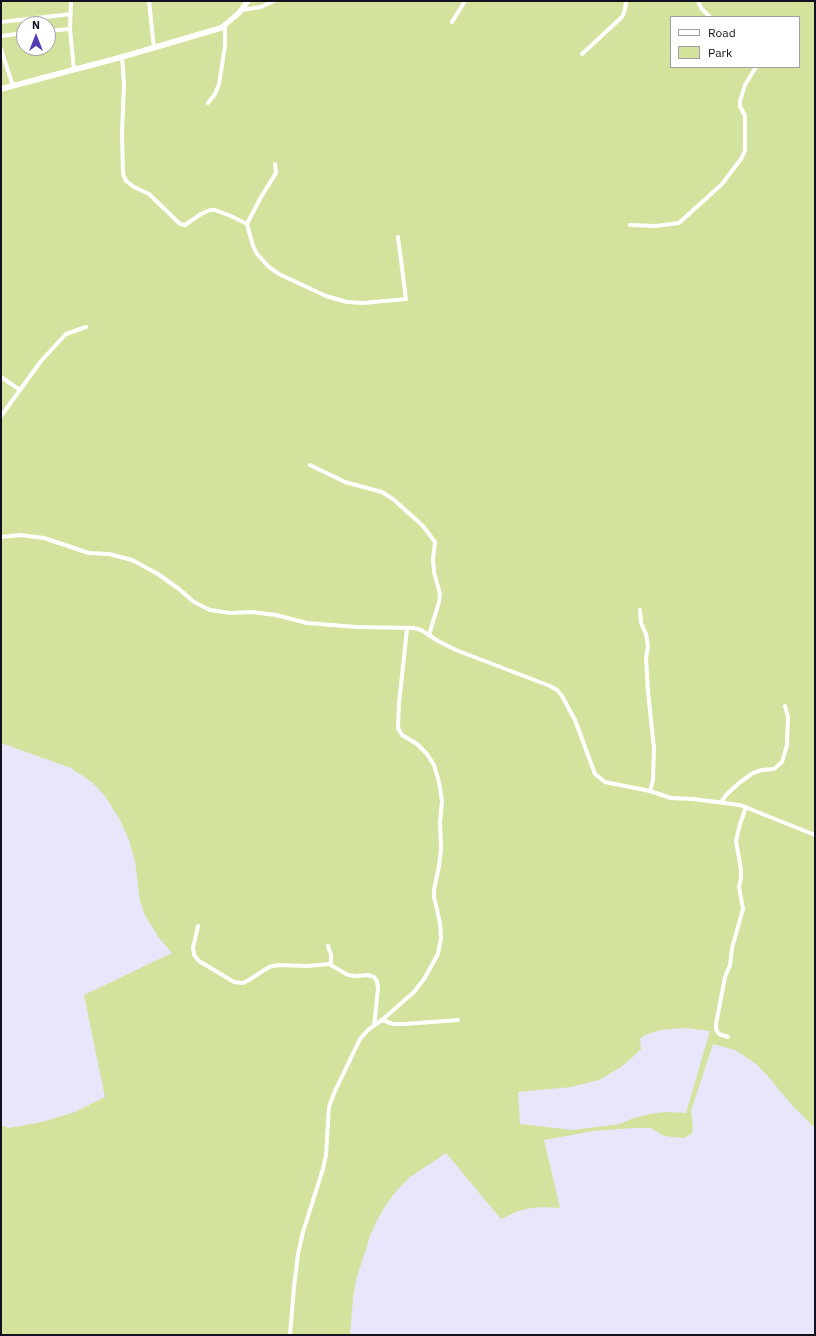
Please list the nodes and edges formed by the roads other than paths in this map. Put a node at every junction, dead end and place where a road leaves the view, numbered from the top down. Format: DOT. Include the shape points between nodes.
graph roads {
  1 [pos="71,1"];
  2 [pos="149,1"];
  3 [pos="248,1"];
  4 [pos="274,1"];
  5 [pos="465,1"];
  6 [pos="626,1"];
  7 [pos="698,1"];
  8 [pos="241,10"];
  9 [pos="71,14"];
  10 [pos="709,16"];
  11 [pos="1,22"];
  12 [pos="452,22"];
  13 [pos="225,25"];
  14 [pos="70,29"];
  15 [pos="56,30"];
  16 [pos="16,34"];
  17 [pos="1,36"];
  18 [pos="154,48"];
  19 [pos="1,49"];
  20 [pos="582,54"];
  21 [pos="122,57"];
  22 [pos="755,68"];
  23 [pos="74,70"];
  24 [pos="13,86"];
  25 [pos="1,89"];
  26 [pos="208,103"];
  27 [pos="276,164"];
  28 [pos="247,224"];
  29 [pos="630,225"];
  30 [pos="398,237"];
  31 [pos="86,327"];
  32 [pos="1,377"];
  33 [pos="20,390"];
  34 [pos="1,416"];
  35 [pos="310,465"];
  36 [pos="1,537"];
  37 [pos="640,610"];
  38 [pos="407,628"];
  39 [pos="429,634"];
  40 [pos="785,706"];
  41 [pos="650,791"];
  42 [pos="721,802"];
  43 [pos="746,807"];
  44 [pos="815,834"];
  45 [pos="198,926"];
  46 [pos="328,946"];
  47 [pos="331,965"];
  48 [pos="382,1020"];
  49 [pos="458,1020"];
  50 [pos="374,1026"];
  51 [pos="728,1037"];
  52 [pos="290,1335"];
  1 -- 9 [label="street"];
  2 -- 18 [label="street"];
  3 -- 8 [label="street"];
  4 -- 8 [label="street" via="261,7"];
  5 -- 12 [label="street"];
  6 -- 20 [label="street" via="622,17"];
  7 -- 10 [label="street"];
  8 -- 13 [label="street"];
  9 -- 11 [label="street"];
  9 -- 14 [label="street"];
  13 -- 18 [label="street"];
  13 -- 26 [label="street" via="225,46 219,84"];
  14 -- 15 [label="street"];
  14 -- 23 [label="street"];
  16 -- 17 [label="street"];
  18 -- 21 [label="street"];
  19 -- 24 [label="street"];
  21 -- 23 [label="street"];
  21 -- 28 [label="street" via="123,174 126,182 149,194 180,224 185,225 210,210 232,216"];
  22 -- 29 [label="street" via="745,85 740,101 745,122 745,151 722,184 679,222 656,226"];
  23 -- 24 [label="street"];
  24 -- 25 [label="street"];
  27 -- 28 [label="street" via="276,173"];
  28 -- 30 [label="street" via="255,250 272,269 326,296 352,303 406,299"];
  31 -- 33 [label="street" via="66,334 40,361"];
  32 -- 33 [label="street"];
  33 -- 34 [label="street"];
  35 -- 39 [label="street" via="345,482 382,492 423,526 435,542 434,572 440,598"];
  36 -- 38 [label="street" via="20,535 44,538 89,553 109,554 132,560 158,574 194,602 210,610 276,615 307,623"];
  37 -- 41 [label="street" via="648,646 648,692 654,748"];
  38 -- 39 [label="street"];
  38 -- 48 [label="street" via="398,728 402,735 418,744 427,754 434,765 439,782 442,801 441,849 434,897 441,938 438,954 424,979 414,992"];
  39 -- 41 [label="street" via="456,650 557,690 575,720 592,768 599,779 611,784"];
  40 -- 42 [label="street" via="788,717 787,745 782,762 774,769 753,773"];
  41 -- 42 [label="street" via="671,798"];
  42 -- 43 [label="street"];
  43 -- 44 [label="street"];
  43 -- 51 [label="street" via="736,841 743,908 733,942 716,1024 719,1034"];
  45 -- 47 [label="street" via="194,955 199,961 234,982 243,983 269,967 278,965"];
  46 -- 47 [label="street"];
  47 -- 50 [label="street" via="348,975 368,975 376,979 378,989"];
  48 -- 49 [label="street" via="393,1024"];
  48 -- 50 [label="street"];
  50 -- 52 [label="street" via="360,1039 352,1052 329,1108 326,1155 298,1254"];
}
